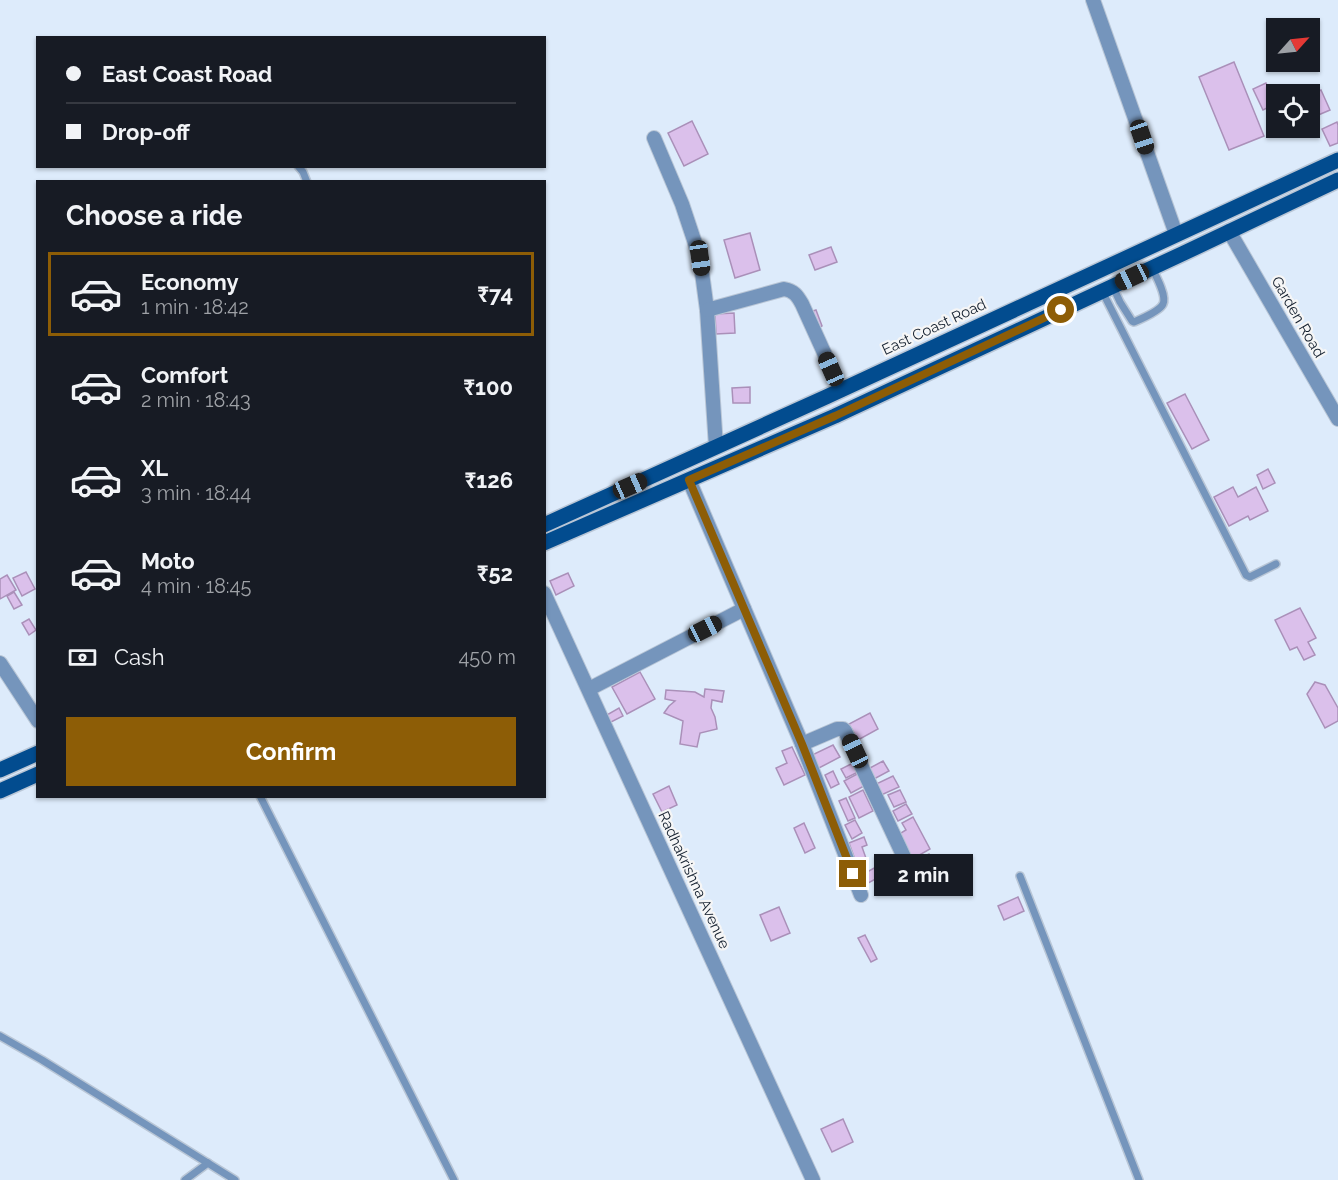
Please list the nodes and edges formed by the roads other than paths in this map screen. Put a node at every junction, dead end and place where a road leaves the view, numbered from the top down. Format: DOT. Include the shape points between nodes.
graph roads {
  1 [pos="1093,0"];
  2 [pos="654,138"];
  3 [pos="1338,160"];
  4 [pos="1338,180"];
  5 [pos="1229,231"];
  6 [pos="1176,234"];
  7 [pos="1184,253"];
  8 [pos="1152,268"];
  9 [pos="1107,289"];
  10 [pos="707,310"];
  11 [pos="841,390"];
  12 [pos="1338,420"];
  13 [pos="716,447"];
  14 [pos="689,480"];
  15 [pos="546,524"];
  16 [pos="546,542"];
  17 [pos="1276,564"];
  18 [pos="546,597"];
  19 [pos="744,609"];
  20 [pos="0,663"];
  21 [pos="589,689"];
  22 [pos="36,718"];
  23 [pos="802,744"];
  24 [pos="36,754"];
  25 [pos="0,770"];
  26 [pos="36,775"];
  27 [pos="0,791"];
  28 [pos="261,798"];
  29 [pos="911,872"];
  30 [pos="1020,876"];
  31 [pos="861,895"];
  32 [pos="0,1036"];
  33 [pos="207,1163"];
  34 [pos="185,1180"];
  35 [pos="235,1180"];
  36 [pos="453,1180"];
  37 [pos="813,1180"];
  38 [pos="1139,1180"];
  1 -- 6 [label="street"];
  2 -- 10 [label="street" via="700,258"];
  3 -- 6 [label="main road, East Coast Road"];
  4 -- 5 [label="main road"];
  5 -- 7 [label="main road"];
  5 -- 12 [label="street, Garden Road"];
  6 -- 7 [label="lane"];
  6 -- 11 [label="main road, East Coast Road"];
  7 -- 8 [label="main road"];
  8 -- 9 [label="main road"];
  8 -- 9 [label="lane" via="1164,302 1148,316 1132,321"];
  9 -- 14 [label="main road"];
  9 -- 17 [label="lane" via="1246,575 1250,578"];
  10 -- 11 [label="street" via="784,290 797,294"];
  10 -- 13 [label="street"];
  11 -- 13 [label="main road, East Coast Road"];
  13 -- 15 [label="main road, East Coast Road"];
  14 -- 16 [label="main road"];
  14 -- 19 [label="street"];
  18 -- 21 [label="street, Radhakrishna Avenue"];
  19 -- 21 [label="street"];
  19 -- 23 [label="street"];
  20 -- 22 [label="street"];
  21 -- 37 [label="street, Radhakrishna Avenue"];
  23 -- 29 [label="street" via="837,729 845,731"];
  23 -- 31 [label="street"];
  24 -- 25 [label="main road"];
  26 -- 27 [label="main road"];
  28 -- 36 [label="lane"];
  30 -- 38 [label="lane"];
  32 -- 33 [label="lane"];
  33 -- 34 [label="lane"];
  33 -- 35 [label="lane"];
}
